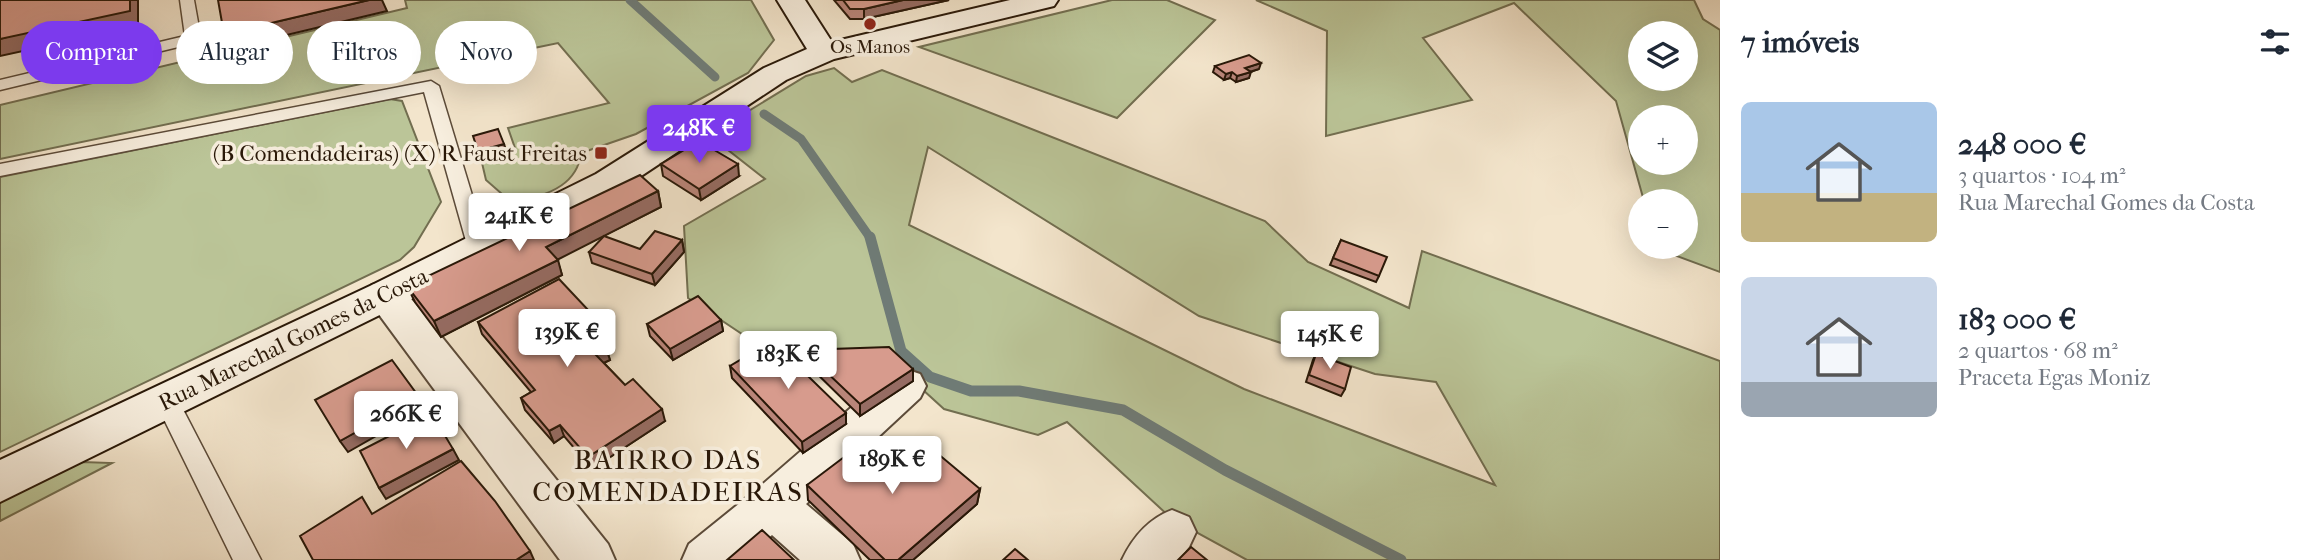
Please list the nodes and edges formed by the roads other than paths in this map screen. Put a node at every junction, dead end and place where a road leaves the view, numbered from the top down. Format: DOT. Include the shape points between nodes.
graph roads {
  1 [pos="187,0"];
  2 [pos="791,0"];
  3 [pos="1044,0"];
  4 [pos="824,52"];
  5 [pos="0,85"];
  6 [pos="0,170"];
  7 [pos="478,248"];
  8 [pos="386,295"];
  9 [pos="905,386"];
  10 [pos="167,401"];
  11 [pos="0,482"];
  12 [pos="772,505"];
  13 [pos="247,560"];
  14 [pos="590,560"];
  15 [pos="707,560"];
  16 [pos="835,560"];
  1 -- 5 [label="lane" via="193,39"];
  2 -- 4 [label="main road"];
  3 -- 4 [label="main road, Rua Marechal Gomes da Costa"];
  4 -- 7 [label="main road, Rua Marechal Gomes da Costa" via="775,74 607,182"];
  6 -- 7 [label="lane" via="431,86"];
  7 -- 8 [label="main road, Rua Marechal Gomes da Costa"];
  8 -- 10 [label="main road, Rua Marechal Gomes da Costa"];
  8 -- 14 [label="main road"];
  9 -- 12 [label="main road"];
  10 -- 11 [label="main road, Rua Marechal Gomes da Costa"];
  10 -- 13 [label="lane"];
  12 -- 15 [label="main road"];
  12 -- 16 [label="main road"];
}
